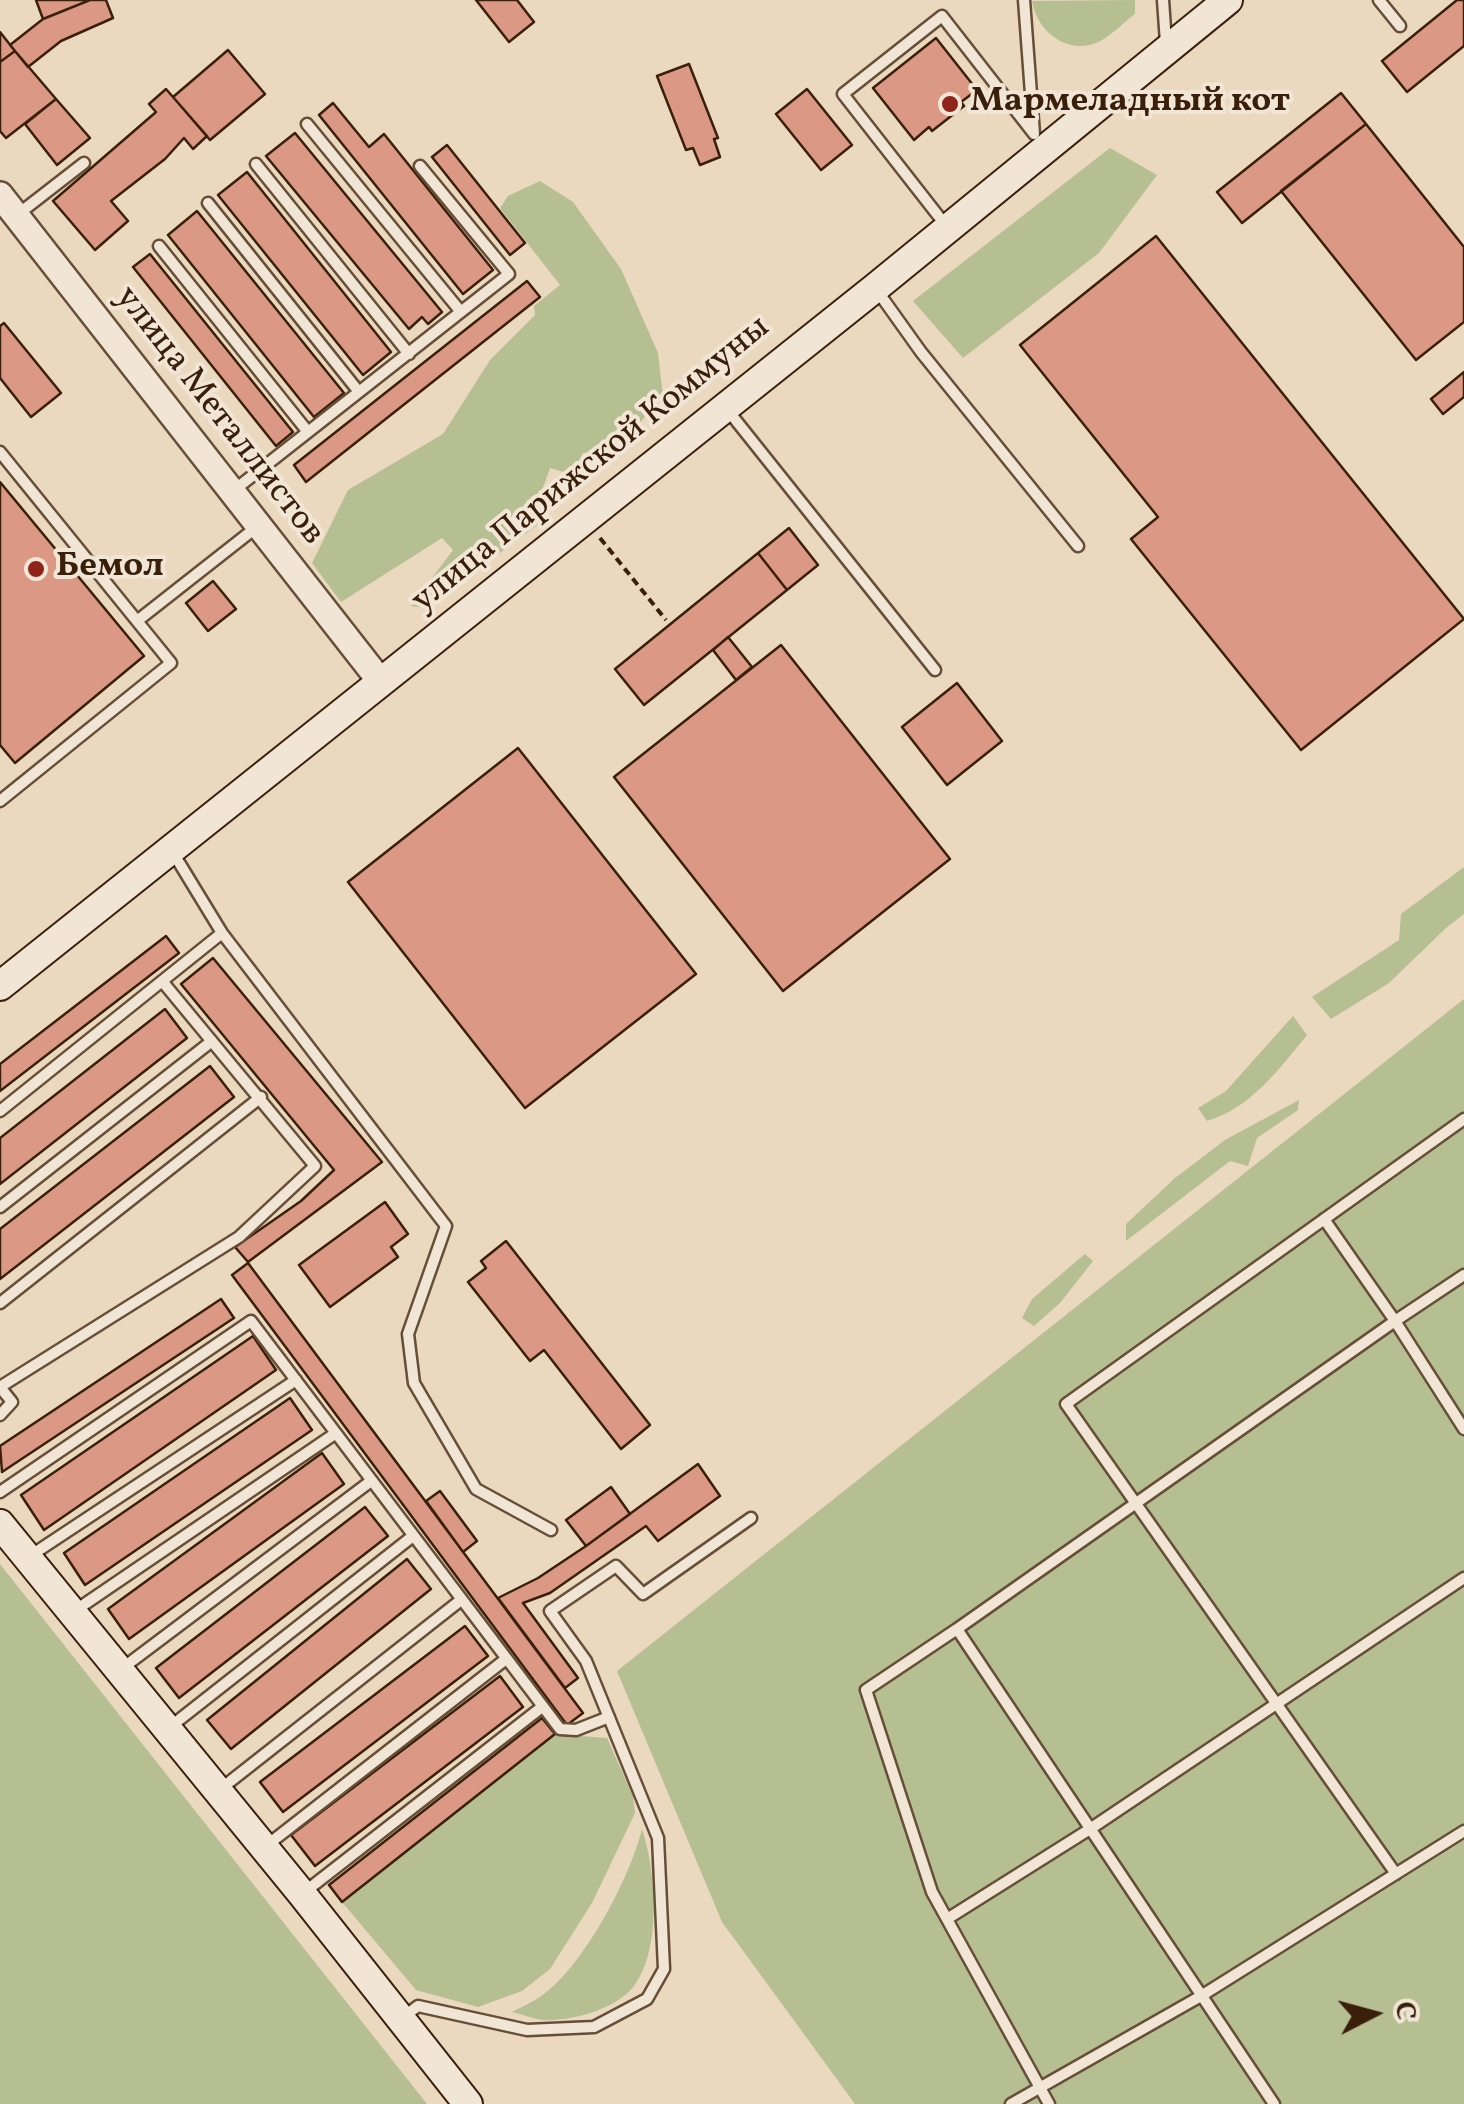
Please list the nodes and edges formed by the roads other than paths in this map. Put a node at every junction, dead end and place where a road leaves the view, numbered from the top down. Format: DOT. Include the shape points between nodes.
graph roads {
  1 [pos="1024,0"];
  2 [pos="1163,0"];
  3 [pos="1228,0"];
  4 [pos="1379,0"];
  5 [pos="1400,26"];
  6 [pos="1166,49"];
  7 [pos="307,124"];
  8 [pos="1035,144"];
  9 [pos="84,163"];
  10 [pos="256,164"];
  11 [pos="420,166"];
  12 [pos="0,195"];
  13 [pos="208,203"];
  14 [pos="16,216"];
  15 [pos="947,227"];
  16 [pos="159,246"];
  17 [pos="875,288"];
  18 [pos="461,312"];
  19 [pos="408,354"];
  20 [pos="360,392"];
  21 [pos="725,407"];
  22 [pos="308,432"];
  23 [pos="0,452"];
  24 [pos="233,492"];
  25 [pos="259,525"];
  26 [pos="1078,546"];
  27 [pos="137,621"];
  28 [pos="935,670"];
  29 [pos="381,682"];
  30 [pos="0,801"];
  31 [pos="171,850"];
  32 [pos="222,933"];
  33 [pos="162,981"];
  34 [pos="0,986"];
  35 [pos="212,1041"];
  36 [pos="261,1097"];
  37 [pos="0,1111"];
  38 [pos="1464,1119"];
  39 [pos="0,1207"];
  40 [pos="1324,1219"];
  41 [pos="1464,1275"];
  42 [pos="0,1303"];
  43 [pos="1394,1321"];
  44 [pos="296,1380"];
  45 [pos="0,1415"];
  46 [pos="1464,1429"];
  47 [pos="336,1433"];
  48 [pos="371,1481"];
  49 [pos="0,1492"];
  50 [pos="1136,1503"];
  51 [pos="752,1518"];
  52 [pos="0,1524"];
  53 [pos="551,1530"];
  54 [pos="413,1536"];
  55 [pos="28,1558"];
  56 [pos="1464,1578"];
  57 [pos="461,1600"];
  58 [pos="72,1612"];
  59 [pos="956,1630"];
  60 [pos="506,1659"];
  61 [pos="120,1670"];
  62 [pos="1276,1704"];
  63 [pos="542,1708"];
  64 [pos="609,1717"];
  65 [pos="168,1729"];
  66 [pos="218,1791"];
  67 [pos="1090,1830"];
  68 [pos="1464,1831"];
  69 [pos="264,1848"];
  70 [pos="1396,1874"];
  71 [pos="302,1894"];
  72 [pos="947,1919"];
  73 [pos="1201,1996"];
  74 [pos="401,2019"];
  75 [pos="1039,2088"];
  76 [pos="468,2104"];
  77 [pos="1011,2104"];
  78 [pos="1050,2104"];
  79 [pos="1274,2104"];
  1 -- 8 [label="lane"];
  2 -- 6 [label="lane"];
  3 -- 6 [label="main road, улица Парижской Коммуны"];
  4 -- 5 [label="lane"];
  6 -- 8 [label="main road, улица Парижской Коммуны"];
  7 -- 18 [label="lane"];
  8 -- 15 [label="main road, улица Парижской Коммуны"];
  8 -- 15 [label="lane" via="942,16 843,94"];
  9 -- 14 [label="lane"];
  10 -- 19 [label="lane"];
  11 -- 18 [label="lane" via="510,274"];
  12 -- 14 [label="street, улица Металлистов"];
  13 -- 20 [label="lane"];
  14 -- 24 [label="street, улица Металлистов"];
  15 -- 17 [label="main road, улица Парижской Коммуны"];
  16 -- 22 [label="lane"];
  17 -- 21 [label="main road, улица Парижской Коммуны"];
  17 -- 26 [label="lane"];
  18 -- 19 [label="lane"];
  19 -- 20 [label="lane"];
  20 -- 22 [label="lane"];
  21 -- 28 [label="lane"];
  21 -- 29 [label="main road, улица Парижской Коммуны"];
  22 -- 24 [label="lane"];
  23 -- 27 [label="lane"];
  24 -- 25 [label="street, улица Металлистов"];
  25 -- 27 [label="lane"];
  25 -- 29 [label="street, улица Металлистов"];
  27 -- 30 [label="lane" via="170,662"];
  29 -- 31 [label="main road, улица Парижской Коммуны"];
  31 -- 32 [label="lane"];
  31 -- 34 [label="main road, улица Парижской Коммуны"];
  32 -- 33 [label="lane"];
  32 -- 53 [label="lane" via="446,1226 408,1334 414,1383 476,1489"];
  33 -- 35 [label="lane"];
  33 -- 37 [label="lane"];
  35 -- 36 [label="lane"];
  35 -- 39 [label="lane"];
  36 -- 42 [label="lane"];
  36 -- 45 [label="lane" via="315,1166 239,1237 0,1388 12,1402"];
  38 -- 40 [label="lane"];
  40 -- 43 [label="lane"];
  40 -- 50 [label="lane" via="1066,1404"];
  41 -- 43 [label="lane"];
  43 -- 46 [label="lane"];
  43 -- 50 [label="lane"];
  44 -- 47 [label="lane"];
  44 -- 49 [label="lane" via="251,1321"];
  44 -- 55 [label="lane"];
  47 -- 48 [label="lane"];
  47 -- 58 [label="lane"];
  48 -- 54 [label="lane"];
  48 -- 61 [label="lane"];
  50 -- 59 [label="lane"];
  50 -- 62 [label="lane"];
  51 -- 64 [label="lane" via="643,1594 616,1566 550,1611 586,1661"];
  52 -- 55 [label="main road"];
  54 -- 57 [label="lane"];
  54 -- 65 [label="lane"];
  55 -- 58 [label="main road"];
  56 -- 62 [label="lane"];
  57 -- 60 [label="lane"];
  57 -- 66 [label="lane"];
  58 -- 61 [label="main road"];
  59 -- 67 [label="lane"];
  59 -- 72 [label="lane" via="866,1690 932,1892"];
  60 -- 63 [label="lane"];
  60 -- 69 [label="lane"];
  61 -- 65 [label="main road"];
  62 -- 67 [label="lane"];
  62 -- 70 [label="lane"];
  63 -- 64 [label="lane" via="560,1730"];
  63 -- 71 [label="lane"];
  64 -- 74 [label="lane" via="658,1838 664,1968 647,1999 594,2027 527,2030 418,2006"];
  65 -- 66 [label="main road"];
  66 -- 69 [label="main road"];
  67 -- 72 [label="lane"];
  67 -- 73 [label="lane"];
  68 -- 70 [label="lane"];
  69 -- 71 [label="main road"];
  70 -- 73 [label="lane"];
  71 -- 74 [label="main road"];
  72 -- 75 [label="lane"];
  73 -- 75 [label="lane"];
  73 -- 79 [label="lane"];
  74 -- 76 [label="main road"];
  75 -- 77 [label="lane"];
  75 -- 78 [label="lane"];
}
